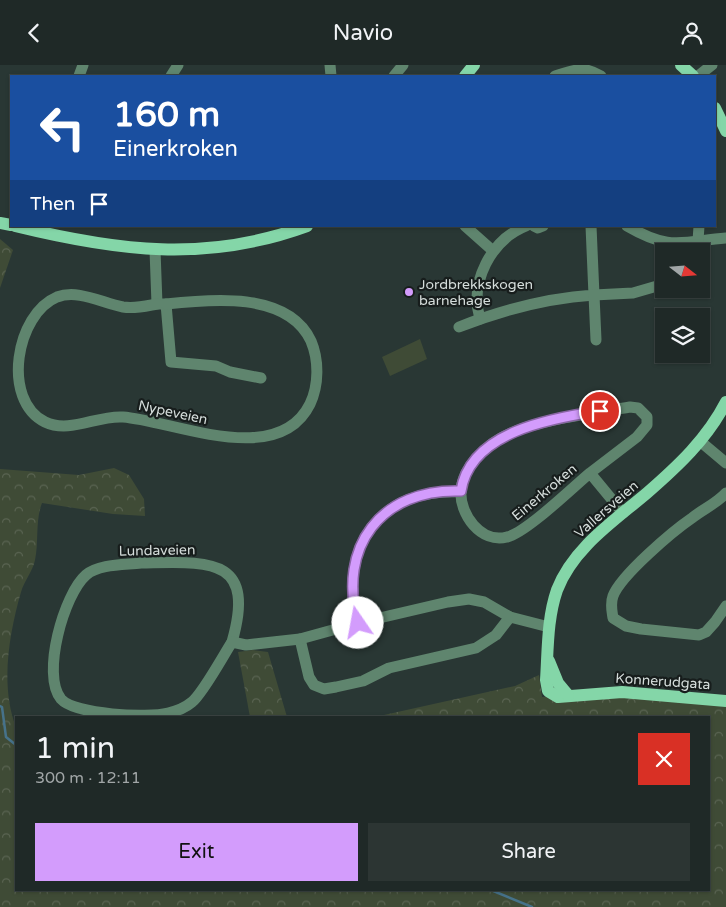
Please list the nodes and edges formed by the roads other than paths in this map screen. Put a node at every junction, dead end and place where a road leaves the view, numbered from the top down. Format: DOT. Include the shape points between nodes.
graph roads {
  1 [pos="403,65"];
  2 [pos="474,65"];
  3 [pos="681,65"];
  4 [pos="712,65"];
  5 [pos="395,75"];
  6 [pos="466,75"];
  7 [pos="558,75"];
  8 [pos="600,75"];
  9 [pos="692,75"];
  10 [pos="699,75"];
  11 [pos="716,110"];
  12 [pos="726,131"];
  13 [pos="19,227"];
  14 [pos="304,227"];
  15 [pos="466,227"];
  16 [pos="524,227"];
  17 [pos="591,227"];
  18 [pos="629,227"];
  19 [pos="699,227"];
  20 [pos="726,238"];
  21 [pos="666,243"];
  22 [pos="696,243"];
  23 [pos="707,243"];
  24 [pos="155,250"];
  25 [pos="492,250"];
  26 [pos="655,287"];
  27 [pos="594,295"];
  28 [pos="162,304"];
  29 [pos="480,319"];
  30 [pos="459,327"];
  31 [pos="596,340"];
  32 [pos="261,378"];
  33 [pos="726,402"];
  34 [pos="701,442"];
  35 [pos="726,463"];
  36 [pos="590,473"];
  37 [pos="461,491"];
  38 [pos="726,493"];
  39 [pos="623,513"];
  40 [pos="726,606"];
  41 [pos="510,617"];
  42 [pos="358,623"];
  43 [pos="549,627"];
  44 [pos="300,639"];
  45 [pos="232,642"];
  46 [pos="548,658"];
  47 [pos="726,701"];
  1 -- 5 [label="street"];
  2 -- 6 [label="main road"];
  3 -- 9 [label="main road"];
  4 -- 10 [label="street"];
  7 -- 8 [label="street" via="582,68"];
  11 -- 12 [label="main road"];
  13 -- 24 [label="main road" via="94,244"];
  14 -- 24 [label="main road" via="232,245"];
  15 -- 25 [label="street"];
  16 -- 25 [label="street"];
  17 -- 27 [label="street"];
  18 -- 21 [label="street"];
  19 -- 22 [label="street"];
  20 -- 23 [label="street"];
  24 -- 28 [label="street"];
  25 -- 29 [label="street" via="476,308"];
  26 -- 27 [label="street" via="633,293"];
  27 -- 29 [label="street" via="540,302"];
  27 -- 31 [label="street"];
  28 -- 28 [label="street, Nypeveien" via="234,300 276,309 292,317 307,333 315,358 317,384 307,410 299,420 276,433 241,437 203,434 114,416 70,426 55,426 35,415 21,392 18,363 25,337 40,308 56,298 73,295 126,307"];
  28 -- 32 [label="street" via="171,362 216,366"];
  29 -- 30 [label="street"];
  33 -- 34 [label="main road, Vallersveien"];
  34 -- 35 [label="street"];
  34 -- 39 [label="main road, Vallersveien"];
  36 -- 37 [label="street, Einerkroken" via="523,530 506,538 497,538 477,529 465,511"];
  36 -- 37 [label="street, Einerkroken" via="644,430 647,417 644,412 630,407 580,414 508,434 479,455 467,472"];
  36 -- 39 [label="street, Einerkroken"];
  37 -- 42 [label="street" via="432,494 403,503 380,518 366,533 355,559 352,578"];
  38 -- 40 [label="street" via="645,559 620,586 611,603 613,619 626,626 692,635 706,631"];
  39 -- 43 [label="main road, Vallersveien" via="587,545 567,569 558,589"];
  41 -- 42 [label="street" via="484,602 469,599"];
  41 -- 43 [label="street"];
  41 -- 44 [label="street" via="496,635 476,648 389,668 363,681 324,689 314,685 309,677"];
  42 -- 44 [label="street"];
  43 -- 46 [label="main road, Vallersveien"];
  44 -- 45 [label="street" via="246,645"];
  45 -- 45 [label="street, Lundaveien" via="238,591 231,575 221,569 208,565 168,563 98,569 87,574 68,602 54,661 56,691 71,706 86,710 167,714 194,701"];
  46 -- 47 [label="main road, Konnerudgata" via="558,683 568,695 639,692"];
}
